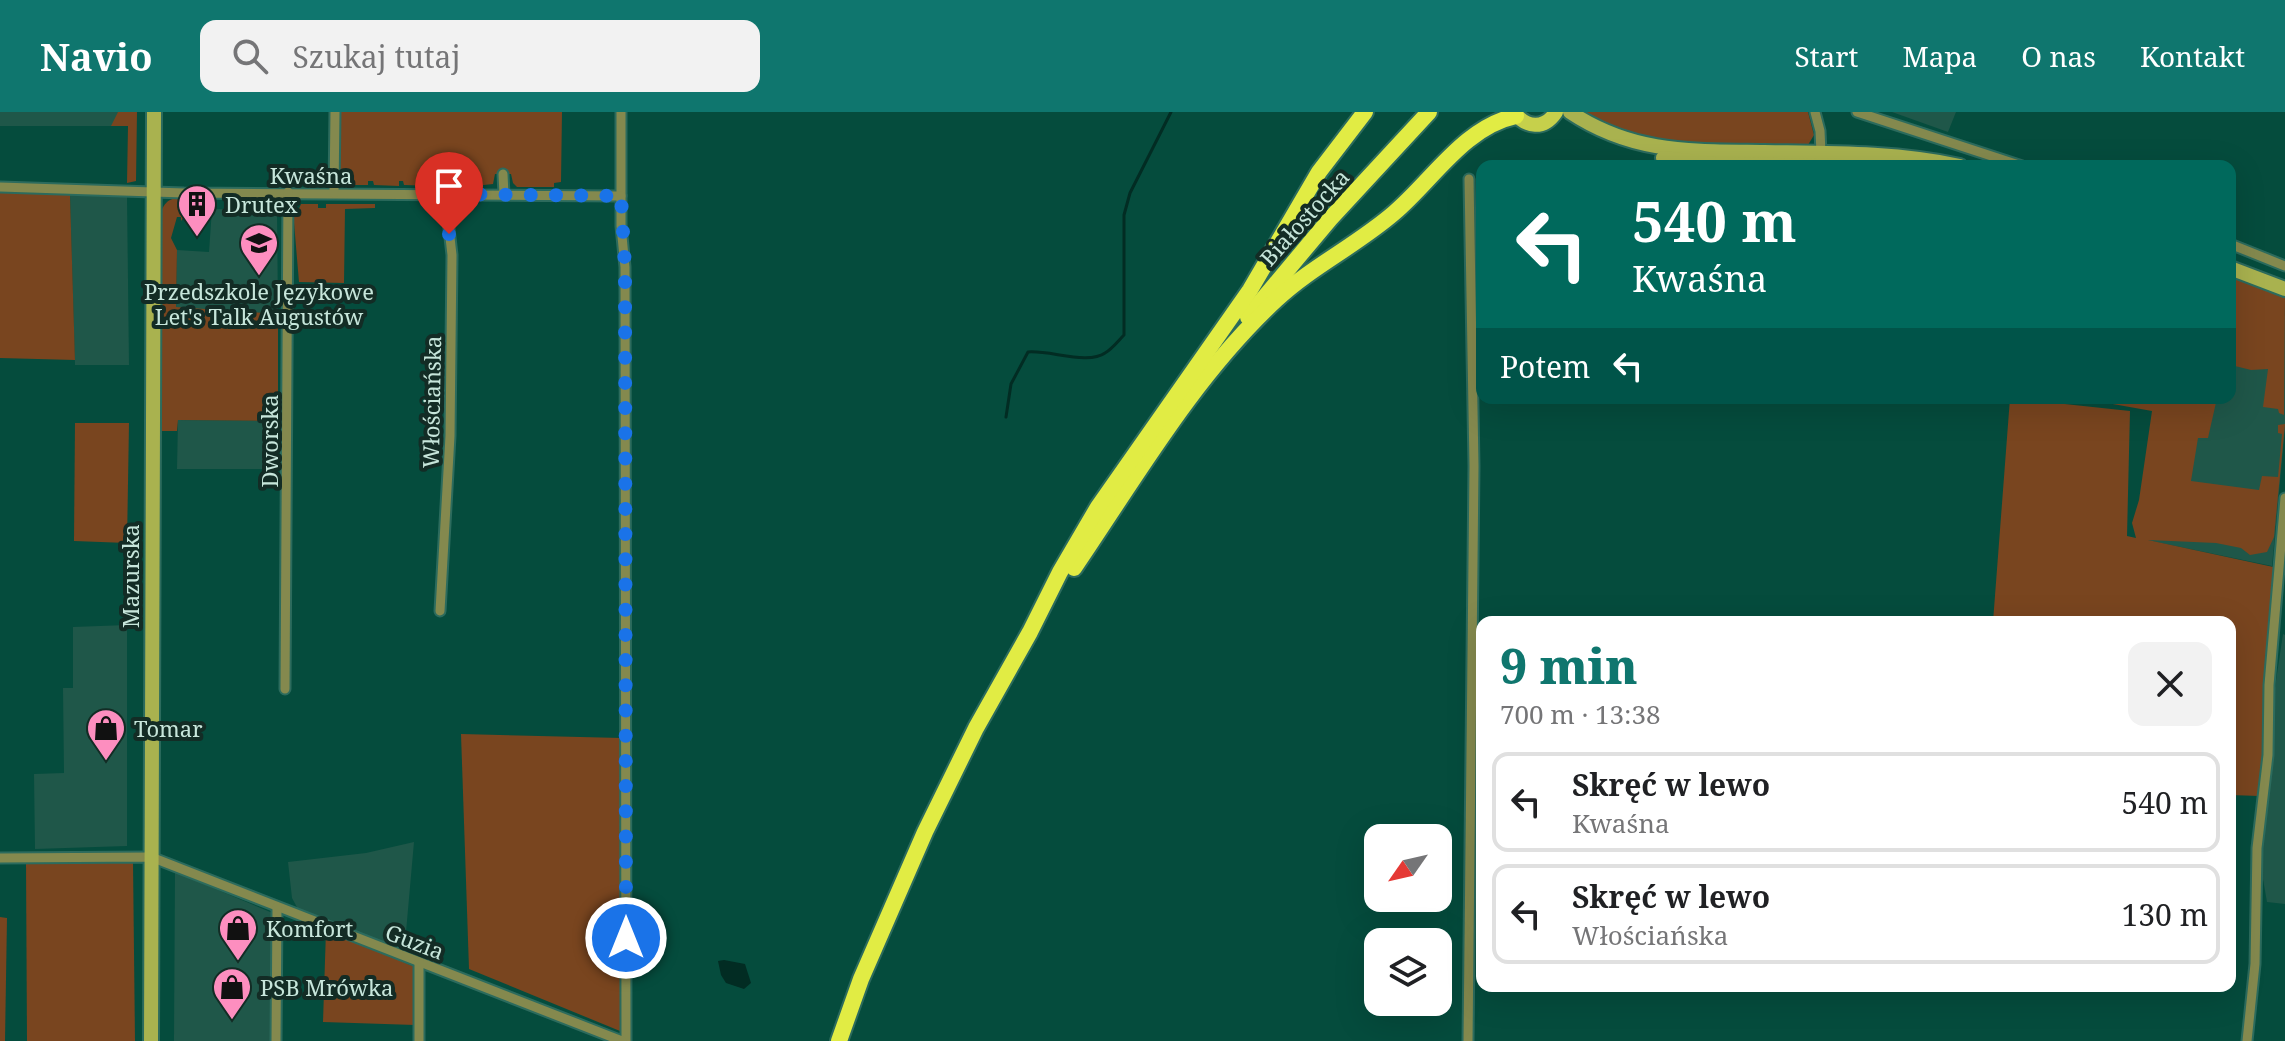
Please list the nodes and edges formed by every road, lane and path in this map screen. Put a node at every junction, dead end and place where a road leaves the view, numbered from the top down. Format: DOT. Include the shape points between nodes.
graph roads {
  1 [pos="154,112"];
  2 [pos="335,112"];
  3 [pos="621,112"];
  4 [pos="1365,112"];
  5 [pos="1417,112"];
  6 [pos="1429,112"];
  7 [pos="1570,112"];
  8 [pos="1857,112"];
  9 [pos="1818,113"];
  10 [pos="1515,114"];
  11 [pos="1553,116"];
  12 [pos="1821,159"];
  13 [pos="1682,160"];
  14 [pos="1800,160"];
  15 [pos="1931,160"];
  16 [pos="2004,160"];
  17 [pos="503,174"];
  18 [pos="1469,179"];
  19 [pos="0,187"];
  20 [pos="154,191"];
  21 [pos="288,192"];
  22 [pos="334,193"];
  23 [pos="445,194"];
  24 [pos="504,195"];
  25 [pos="621,196"];
  26 [pos="2236,246"];
  27 [pos="2285,266"];
  28 [pos="2236,270"];
  29 [pos="2285,289"];
  30 [pos="1219,337"];
  31 [pos="1220,358"];
  32 [pos="2285,498"];
  33 [pos="440,611"];
  34 [pos="1030,632"];
  35 [pos="285,689"];
  36 [pos="151,857"];
  37 [pos="0,858"];
  38 [pos="277,907"];
  39 [pos="419,962"];
  40 [pos="151,1041"];
  41 [pos="276,1041"];
  42 [pos="419,1041"];
  43 [pos="624,1041"];
  44 [pos="839,1041"];
  45 [pos="1468,1041"];
  46 [pos="2247,1041"];
  1 -- 20 [label="main road, Mazurska"];
  2 -- 22 [label="street"];
  3 -- 25 [label="street"];
  4 -- 30 [label="highway" via="1305,194"];
  5 -- 30 [label="highway, Białostocka" via="1320,216"];
  6 -- 31 [label="highway, Białostocka" via="1261,299"];
  7 -- 12 [label="main road" via="1613,134 1661,149"];
  8 -- 16 [label="street"];
  9 -- 12 [label="street"];
  10 -- 11 [label="main road" via="1533,126"];
  10 -- 31 [label="highway" via="1477,133 1395,213 1277,299"];
  11 -- 13 [label="main road" via="1633,151"];
  12 -- 14 [label="main road"];
  12 -- 15 [label="main road"];
  17 -- 24 [label="street"];
  18 -- 45 [label="street" via="1474,482"];
  19 -- 20 [label="street, Kwaśna"];
  20 -- 21 [label="street, Kwaśna"];
  20 -- 36 [label="main road, Mazurska"];
  21 -- 22 [label="street, Kwaśna"];
  21 -- 35 [label="street, Dworska"];
  22 -- 23 [label="street, Kwaśna"];
  23 -- 24 [label="street, Kwaśna"];
  23 -- 33 [label="street, Włościańska" via="452,255 450,436"];
  24 -- 25 [label="street, Kwaśna"];
  25 -- 43 [label="street"];
  26 -- 27 [label="street"];
  28 -- 29 [label="main road"];
  30 -- 34 [label="highway" via="1098,507"];
  31 -- 34 [label="highway"];
  32 -- 46 [label="street"];
  34 -- 44 [label="highway" via="925,832"];
  36 -- 37 [label="street"];
  36 -- 38 [label="street, Guzia"];
  36 -- 40 [label="main road, Mazurska"];
  38 -- 39 [label="street, Guzia"];
  38 -- 41 [label="street"];
  39 -- 42 [label="street"];
  39 -- 43 [label="street, Guzia"];
}
